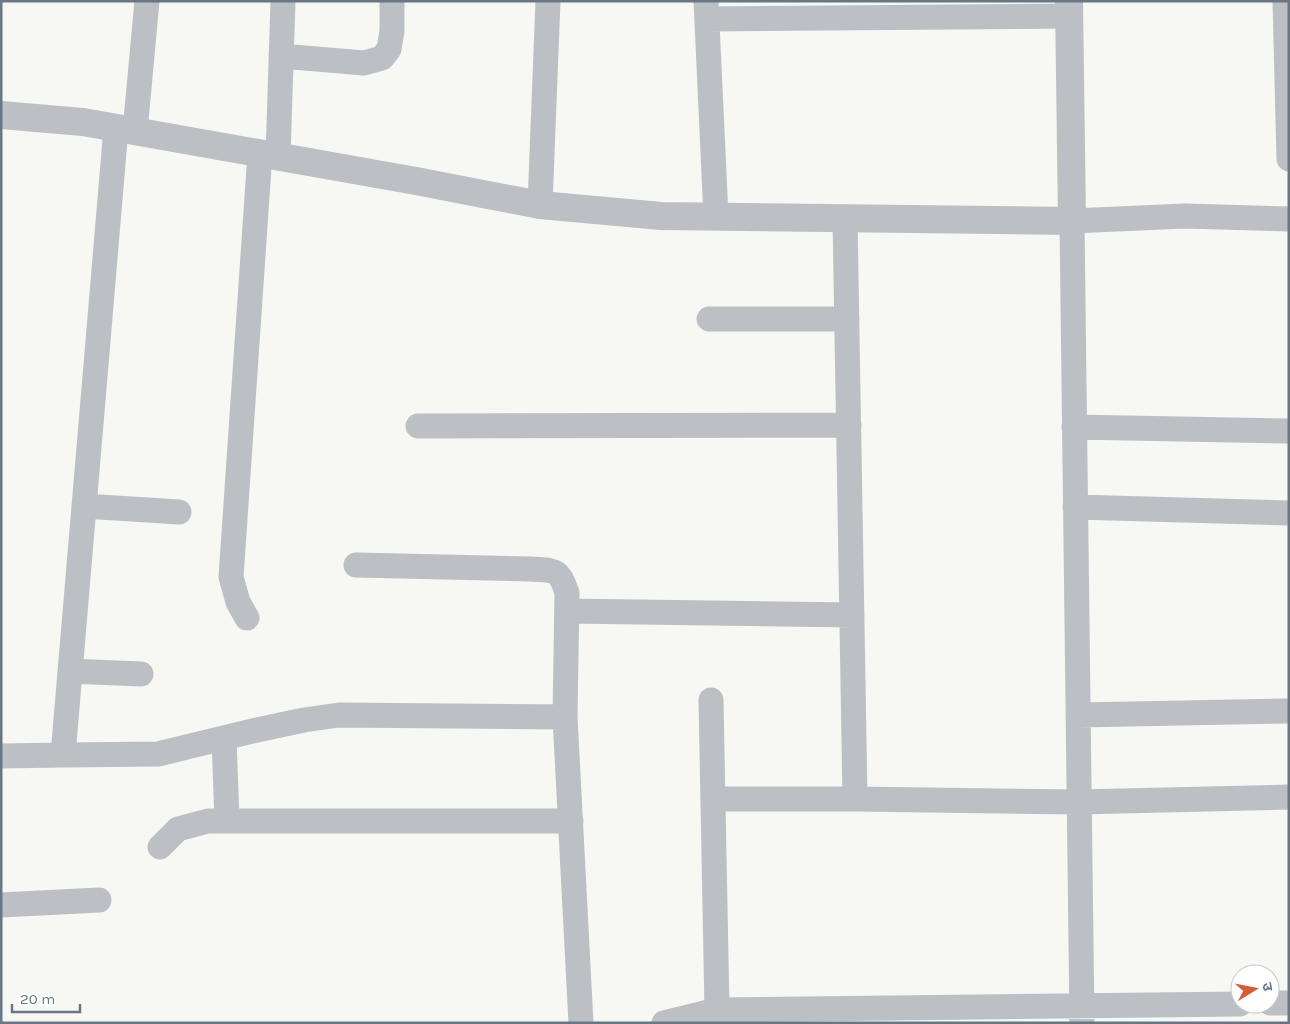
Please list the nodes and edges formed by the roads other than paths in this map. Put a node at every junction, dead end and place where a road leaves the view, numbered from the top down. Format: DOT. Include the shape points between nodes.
graph roads {
  1 [pos="148,1"];
  2 [pos="283,1"];
  3 [pos="392,1"];
  4 [pos="548,1"];
  5 [pos="1285,1"];
  6 [pos="1069,9"];
  7 [pos="706,10"];
  8 [pos="845,10"];
  9 [pos="281,56"];
  10 [pos="1,115"];
  11 [pos="126,130"];
  12 [pos="269,154"];
  13 [pos="1289,159"];
  14 [pos="540,205"];
  15 [pos="716,216"];
  16 [pos="845,218"];
  17 [pos="1289,219"];
  18 [pos="1072,221"];
  19 [pos="710,319"];
  20 [pos="847,319"];
  21 [pos="418,426"];
  22 [pos="849,426"];
  23 [pos="1074,426"];
  24 [pos="1289,430"];
  25 [pos="84,506"];
  26 [pos="1075,507"];
  27 [pos="179,512"];
  28 [pos="1289,513"];
  29 [pos="356,565"];
  30 [pos="567,611"];
  31 [pos="852,615"];
  32 [pos="247,618"];
  33 [pos="70,671"];
  34 [pos="142,674"];
  35 [pos="711,700"];
  36 [pos="1289,710"];
  37 [pos="1078,715"];
  38 [pos="565,717"];
  39 [pos="224,739"];
  40 [pos="63,755"];
  41 [pos="1,756"];
  42 [pos="1289,797"];
  43 [pos="713,799"];
  44 [pos="855,799"];
  45 [pos="1079,802"];
  46 [pos="227,820"];
  47 [pos="570,821"];
  48 [pos="160,847"];
  49 [pos="99,900"];
  50 [pos="1,905"];
  51 [pos="1230,1005"];
  52 [pos="717,1010"];
  53 [pos="1082,1015"];
  54 [pos="860,1016"];
  55 [pos="581,1023"];
  56 [pos="664,1023"];
  1 -- 11 [label="street"];
  2 -- 9 [label="street"];
  3 -- 9 [label="street" via="389,49 382,58 364,63"];
  4 -- 14 [label="street"];
  5 -- 13 [label="street"];
  6 -- 8 [label="street"];
  6 -- 18 [label="street"];
  7 -- 8 [label="street"];
  7 -- 15 [label="street"];
  9 -- 12 [label="street"];
  10 -- 11 [label="street" via="83,122"];
  11 -- 12 [label="street"];
  11 -- 25 [label="street"];
  12 -- 14 [label="street"];
  12 -- 32 [label="street" via="231,577 238,602"];
  14 -- 15 [label="street" via="660,216"];
  15 -- 16 [label="street"];
  16 -- 18 [label="street"];
  16 -- 20 [label="street"];
  17 -- 18 [label="street" via="1184,216"];
  18 -- 23 [label="street"];
  19 -- 20 [label="street"];
  20 -- 22 [label="street"];
  21 -- 22 [label="street"];
  22 -- 31 [label="street"];
  23 -- 24 [label="street"];
  23 -- 26 [label="street"];
  25 -- 27 [label="street"];
  25 -- 33 [label="street"];
  26 -- 28 [label="street"];
  26 -- 37 [label="street"];
  29 -- 30 [label="street" via="554,571 563,578"];
  30 -- 31 [label="street"];
  30 -- 38 [label="street"];
  31 -- 44 [label="street"];
  33 -- 34 [label="street"];
  33 -- 40 [label="street"];
  35 -- 43 [label="street"];
  36 -- 37 [label="street"];
  37 -- 45 [label="street"];
  38 -- 39 [label="street" via="339,715"];
  38 -- 47 [label="street"];
  39 -- 40 [label="street" via="158,754"];
  39 -- 46 [label="street"];
  40 -- 41 [label="street"];
  42 -- 45 [label="street"];
  43 -- 44 [label="street"];
  43 -- 52 [label="street"];
  44 -- 45 [label="street"];
  45 -- 53 [label="street"];
  46 -- 47 [label="street"];
  46 -- 48 [label="street" via="178,829"];
  47 -- 55 [label="street"];
  49 -- 50 [label="street"];
  51 -- 53 [label="street"];
  52 -- 54 [label="street"];
  52 -- 56 [label="street"];
  53 -- 54 [label="street"];
}
